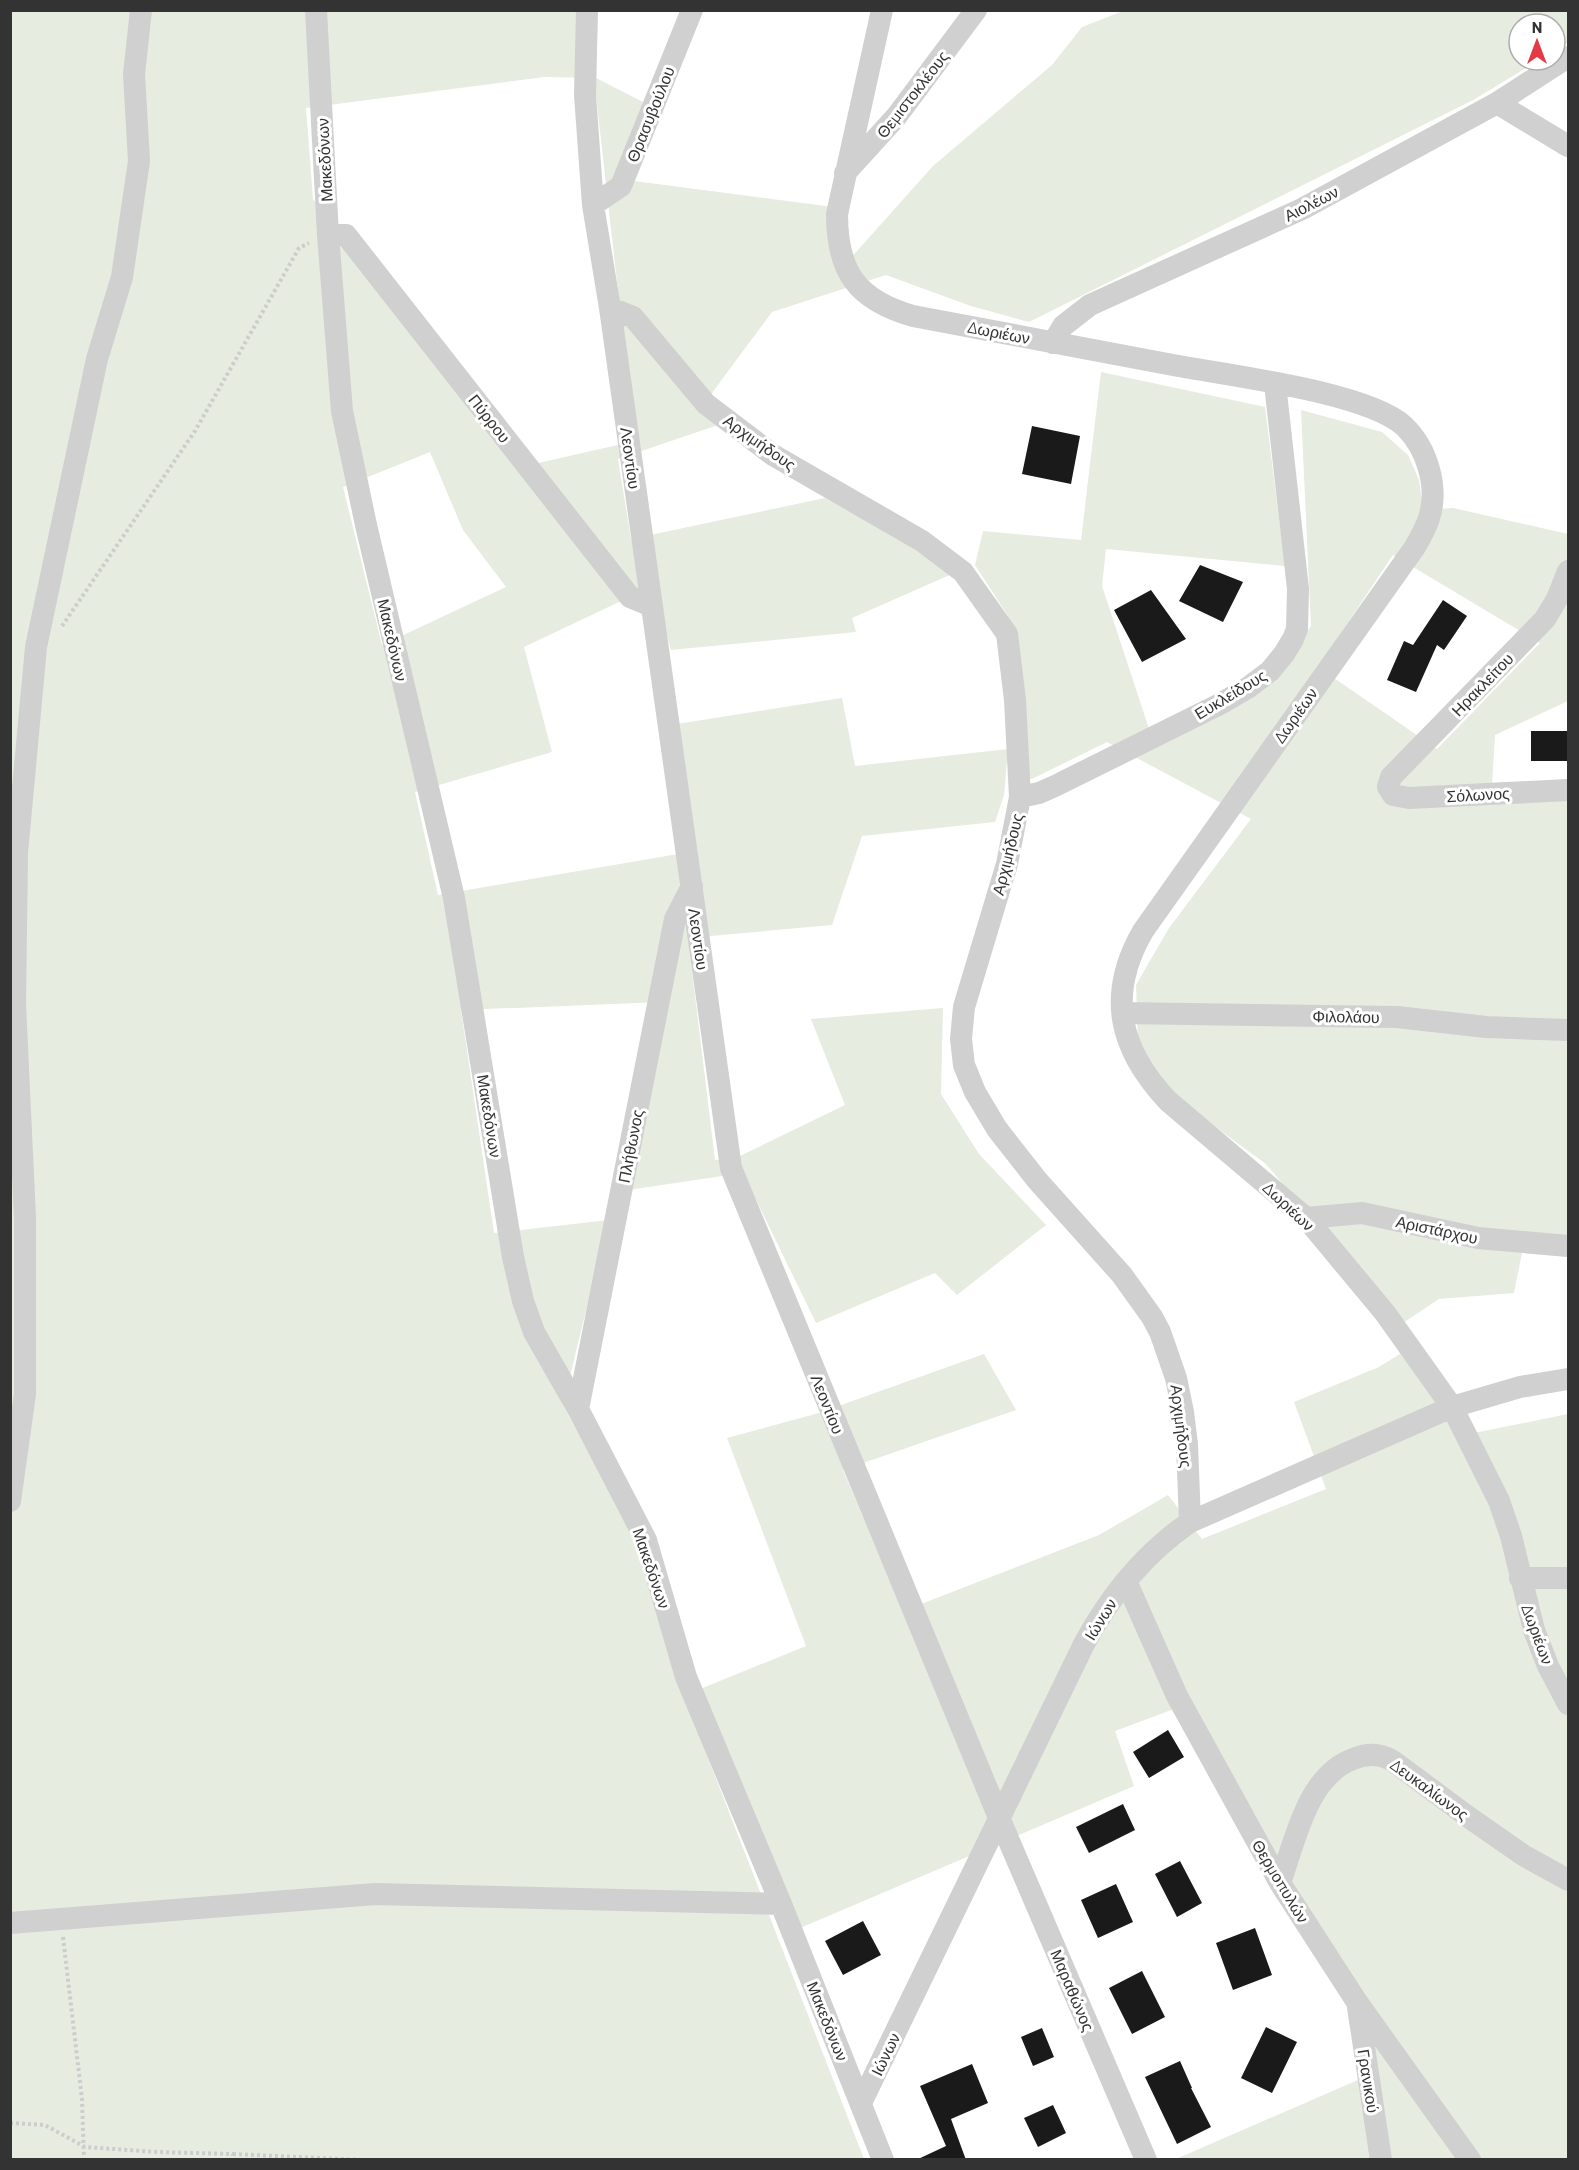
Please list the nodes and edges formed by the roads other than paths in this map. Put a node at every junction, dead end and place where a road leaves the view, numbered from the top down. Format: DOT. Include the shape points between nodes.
graph roads {
  1 [pos="141,10"];
  2 [pos="316,10"];
  3 [pos="587,10"];
  4 [pos="692,10"];
  5 [pos="882,10"];
  6 [pos="976,10"];
  7 [pos="1569,57"];
  8 [pos="1497,103"];
  9 [pos="1569,146"];
  10 [pos="844,174"];
  11 [pos="593,205"];
  12 [pos="328,235"];
  13 [pos="610,308"];
  14 [pos="1053,343"];
  15 [pos="1275,384"];
  16 [pos="1569,571"];
  17 [pos="652,606"];
  18 [pos="1389,790"];
  19 [pos="1569,790"];
  20 [pos="1020,797"];
  21 [pos="692,886"];
  22 [pos="1123,1013"];
  23 [pos="1569,1030"];
  24 [pos="1306,1218"];
  25 [pos="1569,1246"];
  26 [pos="1569,1379"];
  27 [pos="1452,1407"];
  28 [pos="578,1410"];
  29 [pos="10,1501"];
  30 [pos="1190,1522"];
  31 [pos="1520,1578"];
  32 [pos="1569,1578"];
  33 [pos="1126,1581"];
  34 [pos="1569,1704"];
  35 [pos="1000,1820"];
  36 [pos="1569,1880"];
  37 [pos="1280,1883"];
  38 [pos="781,1904"];
  39 [pos="10,1923"];
  40 [pos="1357,2002"];
  41 [pos="861,2103"];
  42 [pos="884,2160"];
  43 [pos="1146,2160"];
  44 [pos="1381,2160"];
  45 [pos="1470,2160"];
  1 -- 29 [label="street" via="134,74 139,161 123,277 97,358 36,647 17,853 15,1004 25,1218 25,1395"];
  2 -- 12 [label="street, Μακεδόνων"];
  3 -- 11 [label="street, Λεοντίου" via="585,95"];
  4 -- 11 [label="street, Θρασυβούλου" via="621,186"];
  5 -- 10 [label="street, Δωριέων"];
  6 -- 10 [label="street, Θεμιστοκλέους" via="896,117"];
  7 -- 8 [label="street, Αιολέων"];
  8 -- 9 [label="street"];
  8 -- 14 [label="street, Αιολέων" via="1302,209 1090,305 1063,326"];
  10 -- 14 [label="street, Δωριέων" via="837,214 839,246 850,274 870,298 913,316"];
  11 -- 13 [label="street, Λεοντίου"];
  12 -- 17 [label="street, Πύρρου" via="346,235 630,597"];
  12 -- 28 [label="street, Μακεδόνων" via="342,411 454,898 513,1257 534,1332"];
  13 -- 17 [label="street, Λεοντίου"];
  13 -- 20 [label="street, Αρχιμήδους" via="633,317 706,404 772,455 922,542 963,572 1007,634"];
  14 -- 15 [label="street, Δωριέων"];
  15 -- 20 [label="street, Ευκλείδους" via="1299,604 1297,629 1284,654 1263,678 1220,704 1055,786"];
  15 -- 22 [label="street, Δωριέων" via="1358,403 1404,426 1421,447 1427,462 1432,492 1429,519 1415,547 1143,931 1131,951 1126,970"];
  16 -- 18 [label="street, Ηρακλείτου" via="1545,619 1391,777"];
  17 -- 21 [label="street, Λεοντίου"];
  18 -- 19 [label="street, Σόλωνος" via="1409,798"];
  20 -- 30 [label="street, Αρχιμήδους" via="1007,864 964,1007 964,1065 997,1129 1122,1275 1160,1332 1180,1396 1187,1444"];
  21 -- 28 [label="street, Πλήθωνος" via="675,919"];
  21 -- 35 [label="street, Λεοντίου" via="731,1168"];
  22 -- 23 [label="street, Φιλολάου" via="1397,1017 1486,1027"];
  22 -- 24 [label="street, Δωριέων" via="1131,1051 1153,1085"];
  24 -- 25 [label="street, Αριστάρχου" via="1362,1214 1478,1238"];
  24 -- 27 [label="street, Δωριέων" via="1385,1313"];
  26 -- 27 [label="street, Ιώνων" via="1520,1387"];
  27 -- 30 [label="street, Ιώνων"];
  27 -- 31 [label="street, Δωριέων" via="1499,1501"];
  28 -- 38 [label="street, Μακεδόνων" via="646,1540 686,1677"];
  30 -- 33 [label="street, Ιώνων" via="1161,1543"];
  31 -- 32 [label="street"];
  31 -- 34 [label="street, Δωριέων" via="1541,1648"];
  33 -- 35 [label="street, Ιώνων" via="1097,1620"];
  33 -- 37 [label="street, Θερμοπυλών" via="1176,1696"];
  35 -- 41 [label="street, Ιώνων"];
  35 -- 43 [label="street, Μαραθώνος"];
  36 -- 37 [label="street, Δευκαλίωνος" via="1515,1849 1393,1761 1370,1754 1348,1760 1316,1788"];
  37 -- 40 [label="street, Θερμοπυλών"];
  38 -- 39 [label="street" via="375,1894"];
  38 -- 41 [label="street, Μακεδόνων"];
  40 -- 44 [label="street, Γρανικού"];
  40 -- 45 [label="street, Θερμοπυλών"];
  41 -- 42 [label="street, Μακεδόνων"];
}
